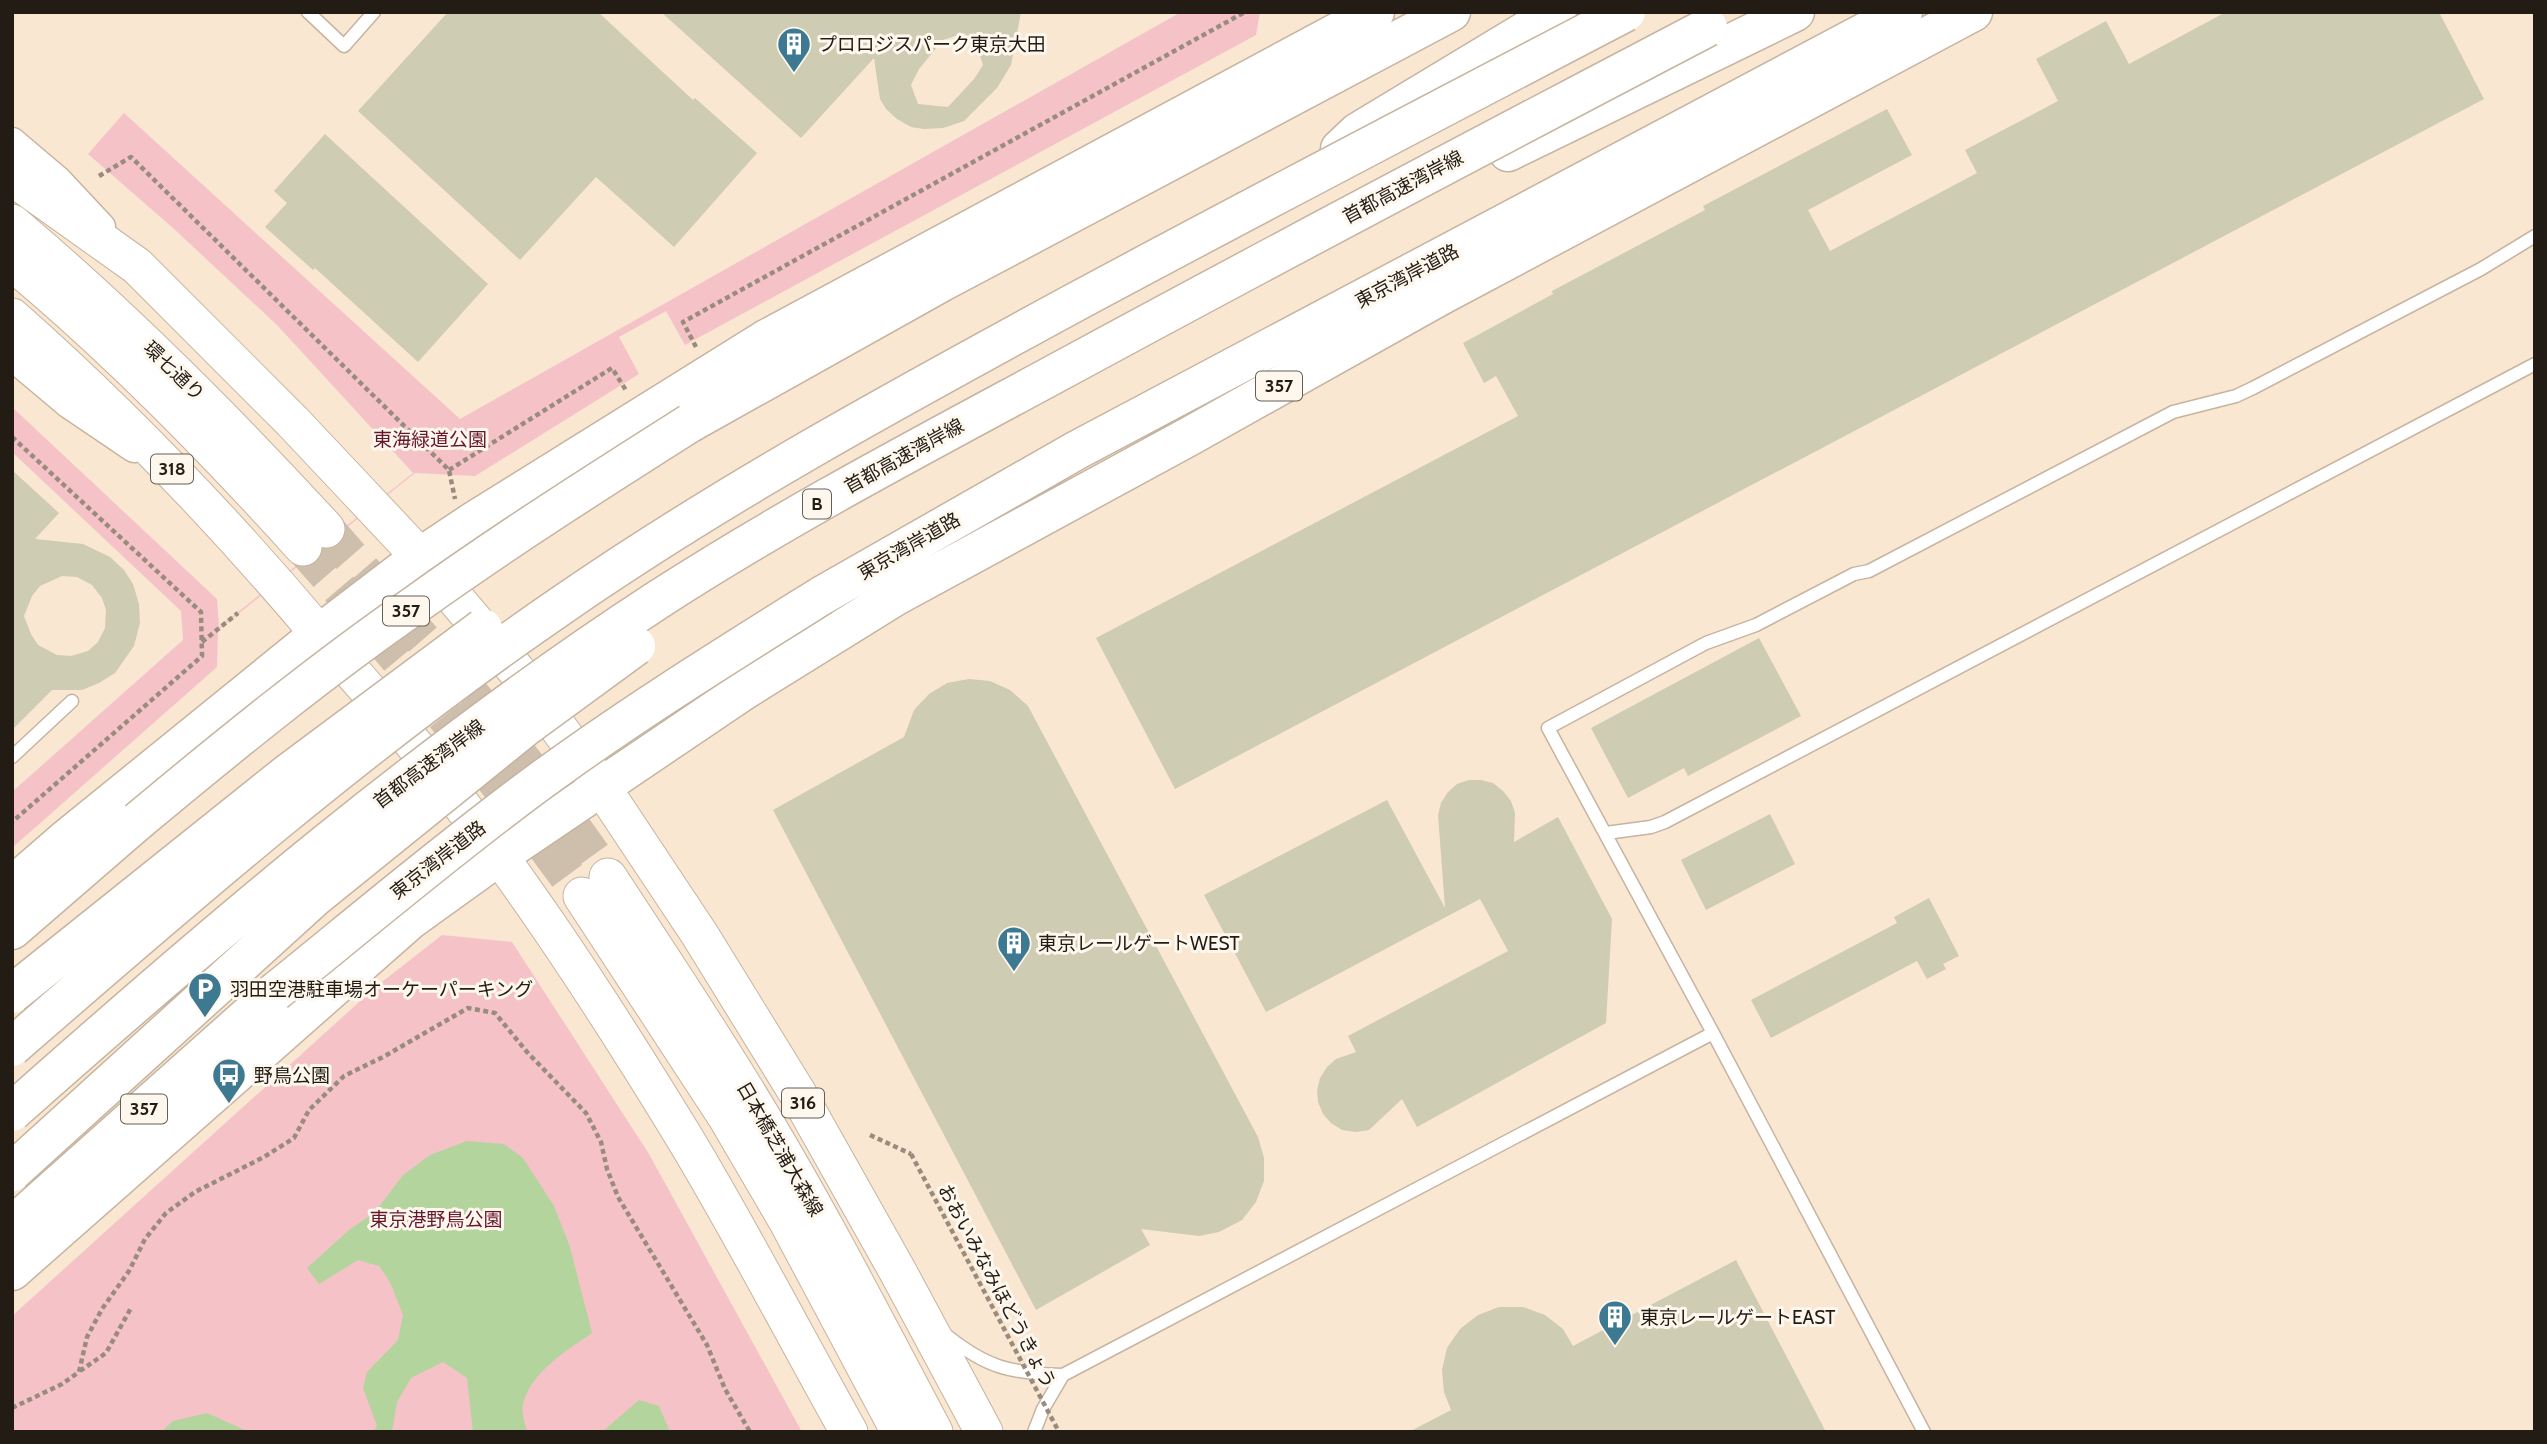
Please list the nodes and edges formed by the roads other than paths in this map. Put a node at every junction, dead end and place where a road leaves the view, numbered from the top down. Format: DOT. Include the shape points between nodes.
graph roads {
  1 [pos="307,12"];
  2 [pos="374,12"];
  3 [pos="1451,12"];
  4 [pos="1558,12"];
  5 [pos="1626,12"];
  6 [pos="1796,12"];
  7 [pos="1903,12"];
  8 [pos="1973,12"];
  9 [pos="1361,15"];
  10 [pos="1719,30"];
  11 [pos="12,142"];
  12 [pos="1313,175"];
  13 [pos="12,177"];
  14 [pos="12,223"];
  15 [pos="2535,236"];
  16 [pos="12,262"];
  17 [pos="137,266"];
  18 [pos="12,317"];
  19 [pos="12,356"];
  20 [pos="2535,364"];
  21 [pos="860,418"];
  22 [pos="887,465"];
  23 [pos="188,485"];
  24 [pos="420,557"];
  25 [pos="319,634"];
  26 [pos="72,701"];
  27 [pos="12,757"];
  28 [pos="601,786"];
  29 [pos="1605,834"];
  30 [pos="499,856"];
  31 [pos="12,886"];
  32 [pos="12,930"];
  33 [pos="12,993"];
  34 [pos="1713,1033"];
  35 [pos="12,1047"];
  36 [pos="12,1112"];
  37 [pos="12,1172"];
  38 [pos="12,1226"];
  39 [pos="12,1271"];
  40 [pos="917,1308"];
  41 [pos="1063,1376"];
  42 [pos="849,1432"];
  43 [pos="900,1432"];
  44 [pos="934,1432"];
  45 [pos="984,1432"];
  46 [pos="1034,1432"];
  47 [pos="1924,1432"];
  1 -- 2 [label="lane" via="344,46"];
  3 -- 32 [label="highway, 357, bridge" via="942,282 690,423 515,535 328,668"];
  4 -- 12 [label="highway" via="1358,132"];
  5 -- 12 [label="highway, bridge"];
  6 -- 10 [label="highway, 首都高速湾岸線"];
  7 -- 38 [label="highway, 東京湾岸道路 / 357, bridge" via="1077,450 821,596 639,712 442,855 275,992"];
  8 -- 28 [label="highway, 357" via="1452,289 894,597"];
  9 -- 24 [label="highway, 357" via="768,338"];
  10 -- 22 [label="highway, 首都高速湾岸線 / B, bridge" via="1322,229"];
  11 -- 17 [label="street" via="58,181"];
  12 -- 21 [label="highway, bridge"];
  13 -- 17 [label="main road"];
  14 -- 16 [label="main road, 環七通り / 318" via="183,379 256,453 315,538 237,474 96,335"];
  15 -- 29 [label="lane" via="2253,388 2173,412 1869,571 1854,574 1756,625 1706,643 1548,728"];
  17 -- 24 [label="main road"];
  18 -- 23 [label="main road, 318"];
  19 -- 23 [label="street" via="69,404"];
  20 -- 29 [label="lane" via="1665,822"];
  21 -- 33 [label="highway, bridge" via="640,530 474,635 287,774"];
  21 -- 35 [label="highway, bridge" via="659,540 477,665 209,875"];
  22 -- 36 [label="highway, 首都高速湾岸線 / B, bridge" via="656,601 460,740 224,927"];
  22 -- 37 [label="highway, B, bridge" via="534,721 440,795 315,897"];
  23 -- 25 [label="main road, 318"];
  24 -- 25 [label="highway, 357"];
  24 -- 28 [label="main road, 316" via="516,670"];
  25 -- 30 [label="main road, 318" via="413,743"];
  25 -- 31 [label="highway, 357"];
  26 -- 27 [label="lane"];
  28 -- 30 [label="highway, 357"];
  28 -- 40 [label="main road, 316" via="798,1094"];
  29 -- 34 [label="lane"];
  30 -- 39 [label="highway, 357" via="410,920"];
  30 -- 42 [label="main road" via="685,1139"];
  34 -- 41 [label="lane"];
  34 -- 47 [label="lane"];
  40 -- 41 [label="lane" via="971,1355 994,1367"];
  40 -- 45 [label="main road, 316"];
  41 -- 46 [label="lane"];
  43 -- 44 [label="main road, 日本橋芝浦大森線 / 316" via="788,1222 595,887 684,991 750,1097"];
}
